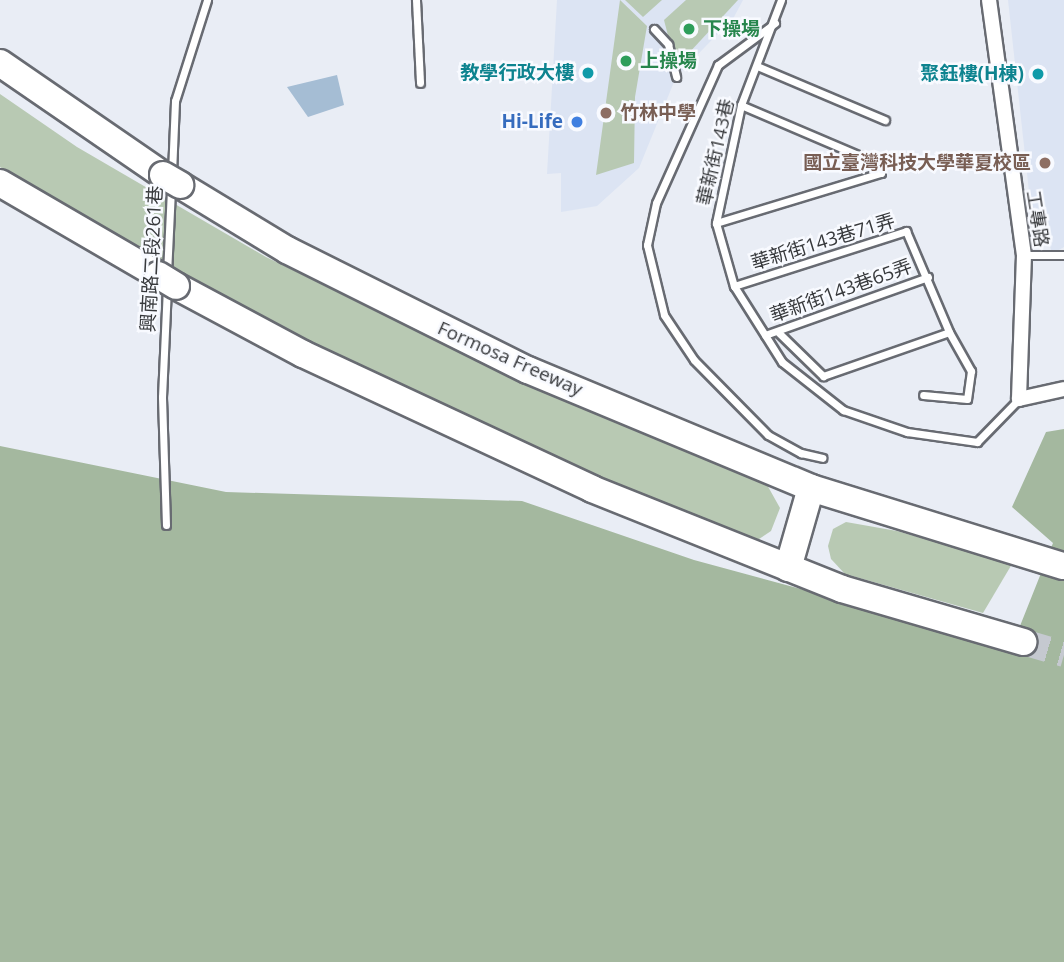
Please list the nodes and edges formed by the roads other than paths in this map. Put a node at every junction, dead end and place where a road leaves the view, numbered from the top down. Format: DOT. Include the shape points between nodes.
graph roads {
  1 [pos="207,0"];
  2 [pos="416,0"];
  3 [pos="781,0"];
  4 [pos="989,0"];
  5 [pos="776,23"];
  6 [pos="654,29"];
  7 [pos="0,63"];
  8 [pos="757,66"];
  9 [pos="676,77"];
  10 [pos="420,83"];
  11 [pos="741,105"];
  12 [pos="886,120"];
  13 [pos="0,183"];
  14 [pos="716,223"];
  15 [pos="1024,255"];
  16 [pos="1064,255"];
  17 [pos="928,276"];
  18 [pos="734,286"];
  19 [pos="948,332"];
  20 [pos="779,333"];
  21 [pos="765,335"];
  22 [pos="1064,389"];
  23 [pos="923,396"];
  24 [pos="1018,399"];
  25 [pos="822,458"];
  26 [pos="811,488"];
  27 [pos="166,525"];
  28 [pos="1063,566"];
  29 [pos="788,568"];
  30 [pos="1023,642"];
  1 -- 27 [label="lane, 興南路二段261巷" via="175,101 162,397"];
  2 -- 10 [label="lane"];
  3 -- 5 [label="lane, 華新街143巷"];
  4 -- 15 [label="street, 工專路"];
  5 -- 8 [label="lane, 華新街143巷"];
  5 -- 25 [label="lane" via="718,65 656,203 647,245 664,315 694,360 768,435 801,453"];
  6 -- 9 [label="lane" via="668,44"];
  7 -- 26 [label="highway, Formosa Freeway" via="172,180 287,250 528,370"];
  8 -- 11 [label="lane, 華新街143巷"];
  8 -- 12 [label="lane"];
  11 -- 14 [label="lane, 華新街143巷"];
  11 -- 14 [label="lane" via="879,164 881,173"];
  13 -- 29 [label="highway" via="303,354 492,445"];
  14 -- 18 [label="lane, 華新街143巷"];
  15 -- 16 [label="lane"];
  15 -- 24 [label="street, 工專路"];
  17 -- 18 [label="lane, 華新街143巷71弄" via="906,231"];
  17 -- 19 [label="lane, 華新街143巷71弄"];
  17 -- 20 [label="lane, 華新街143巷65弄"];
  18 -- 21 [label="lane, 華新街143巷"];
  19 -- 20 [label="lane" via="823,376"];
  19 -- 23 [label="lane, 華新街143巷71弄" via="971,371 967,400"];
  20 -- 21 [label="lane, 華新街143巷65弄"];
  21 -- 24 [label="lane, 華新街143巷" via="782,362 843,411 908,432 977,442"];
  22 -- 24 [label="street"];
  26 -- 28 [label="highway, Formosa Freeway"];
  26 -- 29 [label="highway"];
  29 -- 30 [label="highway" via="842,589"];
}
